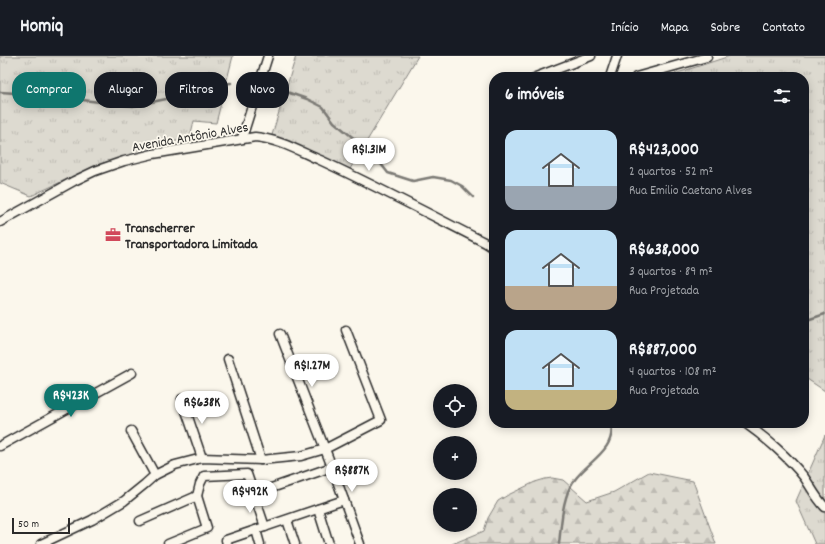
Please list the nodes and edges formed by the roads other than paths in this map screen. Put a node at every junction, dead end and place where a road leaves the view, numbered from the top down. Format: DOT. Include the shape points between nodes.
graph roads {
  1 [pos="268,56"];
  2 [pos="592,56"];
  3 [pos="617,56"];
  4 [pos="707,56"];
  5 [pos="549,72"];
  6 [pos="612,72"];
  7 [pos="653,72"];
  8 [pos="242,138"];
  9 [pos="0,222"];
  10 [pos="489,242"];
  11 [pos="346,330"];
  12 [pos="280,334"];
  13 [pos="228,359"];
  14 [pos="132,373"];
  15 [pos="182,399"];
  16 [pos="752,428"];
  17 [pos="131,431"];
  18 [pos="0,446"];
  19 [pos="325,449"];
  20 [pos="202,458"];
  21 [pos="260,460"];
  22 [pos="332,467"];
  23 [pos="155,475"];
  24 [pos="254,494"];
  25 [pos="197,496"];
  26 [pos="344,500"];
  27 [pos="825,507"];
  28 [pos="318,509"];
  29 [pos="287,520"];
  30 [pos="140,521"];
  31 [pos="265,527"];
  32 [pos="256,530"];
  33 [pos="41,544"];
  34 [pos="168,544"];
  35 [pos="227,544"];
  36 [pos="260,544"];
  37 [pos="295,544"];
  38 [pos="329,544"];
  39 [pos="360,544"];
  1 -- 8 [label="street"];
  2 -- 5 [label="street"];
  3 -- 6 [label="street"];
  4 -- 7 [label="street"];
  8 -- 9 [label="street, Avenida Antônio Alves" via="153,154 95,171"];
  8 -- 10 [label="street, Avenida Antônio Alves" via="266,138 278,142"];
  11 -- 19 [label="street" via="381,420"];
  12 -- 19 [label="street"];
  13 -- 21 [label="street"];
  14 -- 18 [label="street"];
  15 -- 20 [label="street"];
  16 -- 27 [label="street" via="804,477"];
  17 -- 23 [label="street"];
  19 -- 21 [label="street" via="301,456"];
  19 -- 22 [label="street"];
  20 -- 21 [label="street"];
  20 -- 23 [label="street" via="175,465"];
  22 -- 24 [label="street"];
  22 -- 26 [label="street"];
  23 -- 33 [label="street" via="124,501 92,520"];
  24 -- 25 [label="street" via="247,474 204,476"];
  24 -- 31 [label="street"];
  25 -- 30 [label="street"];
  25 -- 34 [label="street" via="207,528"];
  26 -- 28 [label="street"];
  26 -- 39 [label="street"];
  28 -- 29 [label="street"];
  28 -- 38 [label="street"];
  29 -- 31 [label="street"];
  29 -- 37 [label="street"];
  31 -- 32 [label="street"];
  32 -- 35 [label="street" via="226,540"];
  32 -- 36 [label="street"];
}
